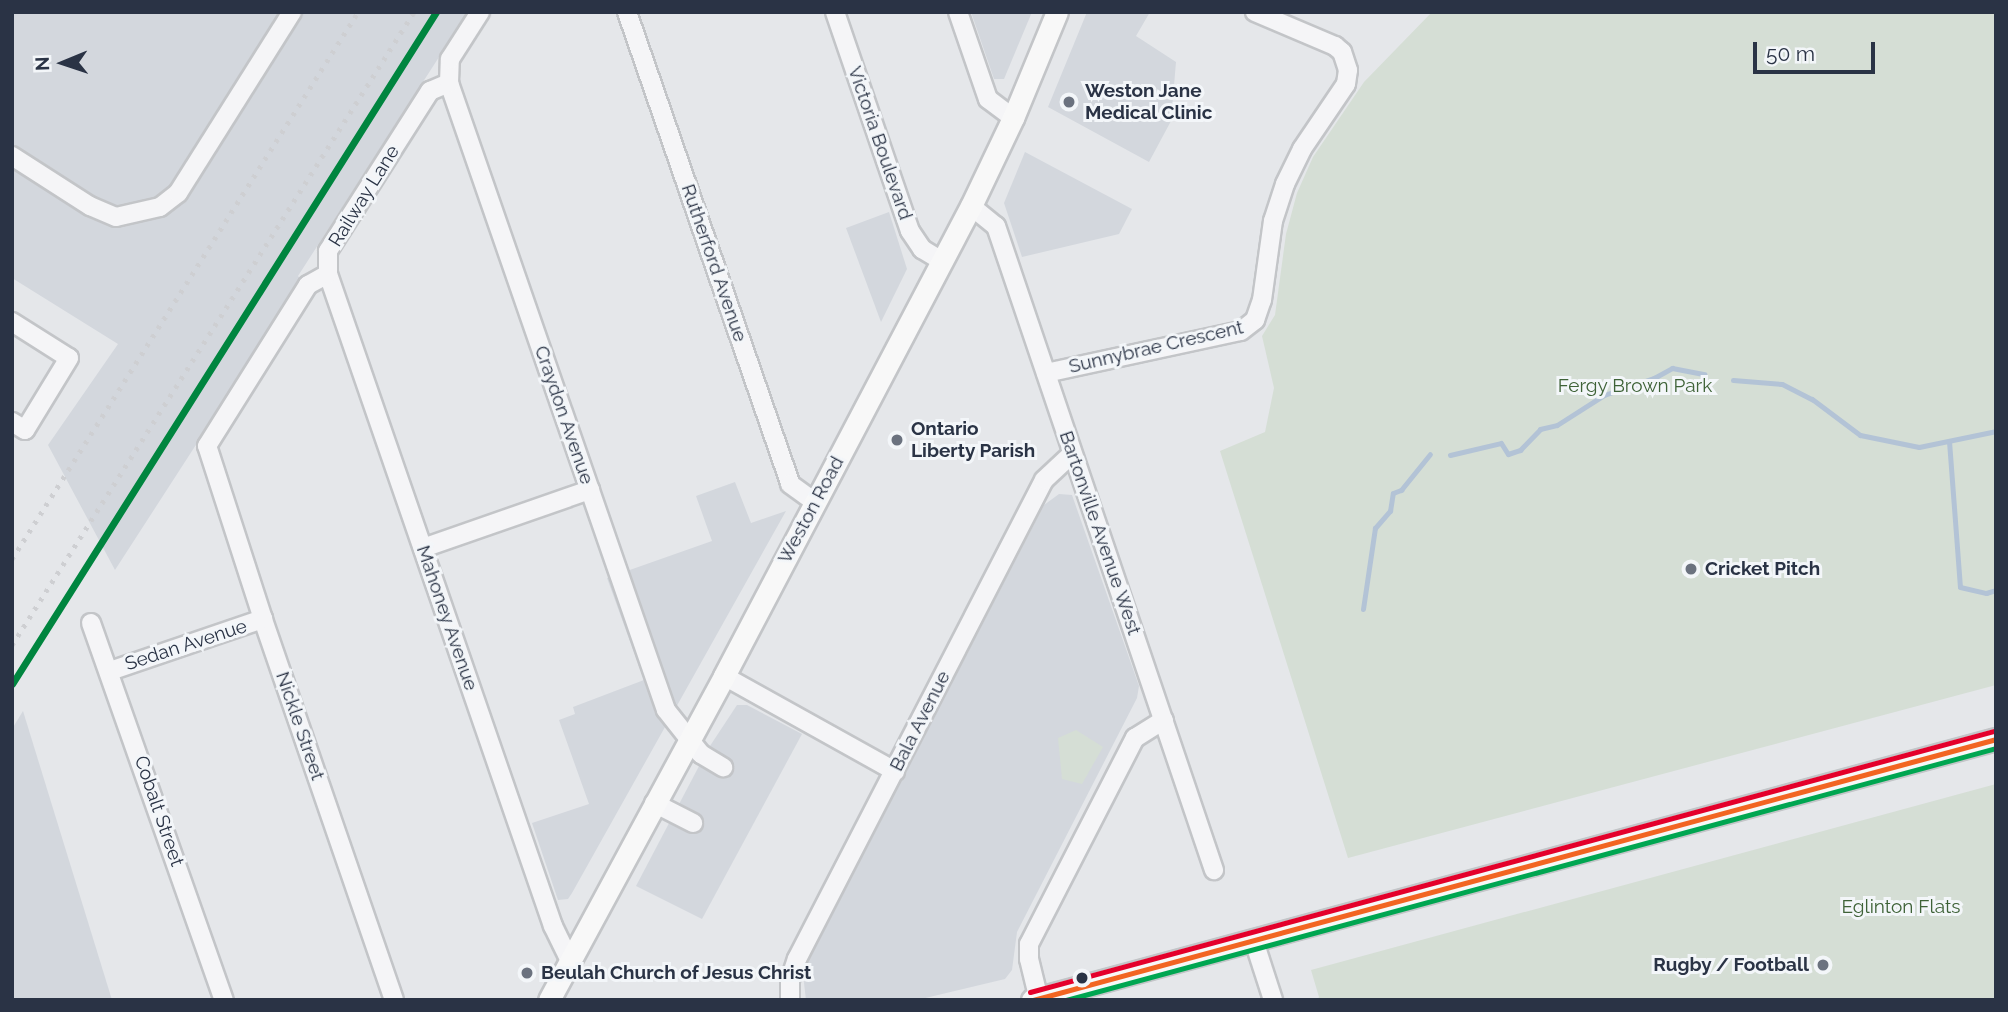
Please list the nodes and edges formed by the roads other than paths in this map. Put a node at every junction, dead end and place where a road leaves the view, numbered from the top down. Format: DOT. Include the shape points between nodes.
graph roads {
  1 [pos="292,12"];
  2 [pos="480,12"];
  3 [pos="627,12"];
  4 [pos="835,12"];
  5 [pos="958,12"];
  6 [pos="1057,12"];
  7 [pos="1255,12"];
  8 [pos="449,83"];
  9 [pos="1013,118"];
  10 [pos="12,156"];
  11 [pos="971,206"];
  12 [pos="942,261"];
  13 [pos="328,274"];
  14 [pos="12,322"];
  15 [pos="1046,373"];
  16 [pos="12,422"];
  17 [pos="208,452"];
  18 [pos="1072,454"];
  19 [pos="590,490"];
  20 [pos="816,502"];
  21 [pos="423,548"];
  22 [pos="263,619"];
  23 [pos="91,622"];
  24 [pos="110,670"];
  25 [pos="724,676"];
  26 [pos="1164,720"];
  27 [pos="1996,739"];
  28 [pos="689,740"];
  29 [pos="723,767"];
  30 [pos="895,771"];
  31 [pos="654,803"];
  32 [pos="693,824"];
  33 [pos="1214,870"];
  34 [pos="1254,941"];
  35 [pos="570,961"];
  36 [pos="1037,999"];
  37 [pos="224,1000"];
  38 [pos="394,1000"];
  39 [pos="550,1000"];
  40 [pos="790,1000"];
  41 [pos="1273,1000"];
  1 -- 10 [label="street" via="178,193 160,207 117,217 90,206"];
  2 -- 8 [label="street" via="450,59"];
  3 -- 20 [label="street, Rutherford Avenue" via="790,484"];
  4 -- 12 [label="street, Victoria Boulevard" via="910,231 922,249"];
  5 -- 9 [label="street" via="988,99"];
  6 -- 9 [label="main road, Weston Road"];
  7 -- 15 [label="street, Sunnybrae Crescent" via="1335,46 1348,70 1346,83 1285,184 1273,221 1255,320 1241,331"];
  8 -- 13 [label="street, Railway Lane" via="430,91 328,251"];
  8 -- 19 [label="street, Craydon Avenue"];
  9 -- 11 [label="main road, Weston Road"];
  11 -- 12 [label="main road, Weston Road"];
  11 -- 15 [label="street, Bartonville Avenue West" via="996,226"];
  12 -- 20 [label="main road, Weston Road"];
  13 -- 17 [label="street, Railway Lane" via="309,285 210,437"];
  13 -- 21 [label="street, Mahoney Avenue"];
  14 -- 16 [label="street" via="69,358 25,430"];
  15 -- 18 [label="street, Bartonville Avenue West"];
  17 -- 22 [label="street, Nickle Street"];
  18 -- 26 [label="street, Bartonville Avenue West"];
  18 -- 30 [label="street, Bala Avenue" via="1044,480"];
  19 -- 21 [label="street"];
  19 -- 28 [label="street, Craydon Avenue" via="666,710"];
  20 -- 25 [label="main road, Weston Road"];
  21 -- 35 [label="street, Mahoney Avenue" via="553,926"];
  22 -- 24 [label="street, Sedan Avenue"];
  22 -- 38 [label="street, Nickle Street"];
  23 -- 24 [label="street, Cobalt Street"];
  24 -- 37 [label="street, Cobalt Street"];
  25 -- 28 [label="main road, Weston Road"];
  25 -- 30 [label="street"];
  26 -- 33 [label="street, Bartonville Avenue West"];
  26 -- 36 [label="street" via="1135,738 1032,936 1028,951"];
  27 -- 34 [label="main road"];
  28 -- 29 [label="street, Craydon Avenue" via="701,754"];
  28 -- 31 [label="main road, Weston Road"];
  30 -- 40 [label="street, Bala Avenue" via="793,969"];
  31 -- 32 [label="street"];
  31 -- 35 [label="main road, Weston Road"];
  34 -- 36 [label="main road"];
  34 -- 41 [label="street"];
  35 -- 39 [label="main road, Weston Road"];
}
